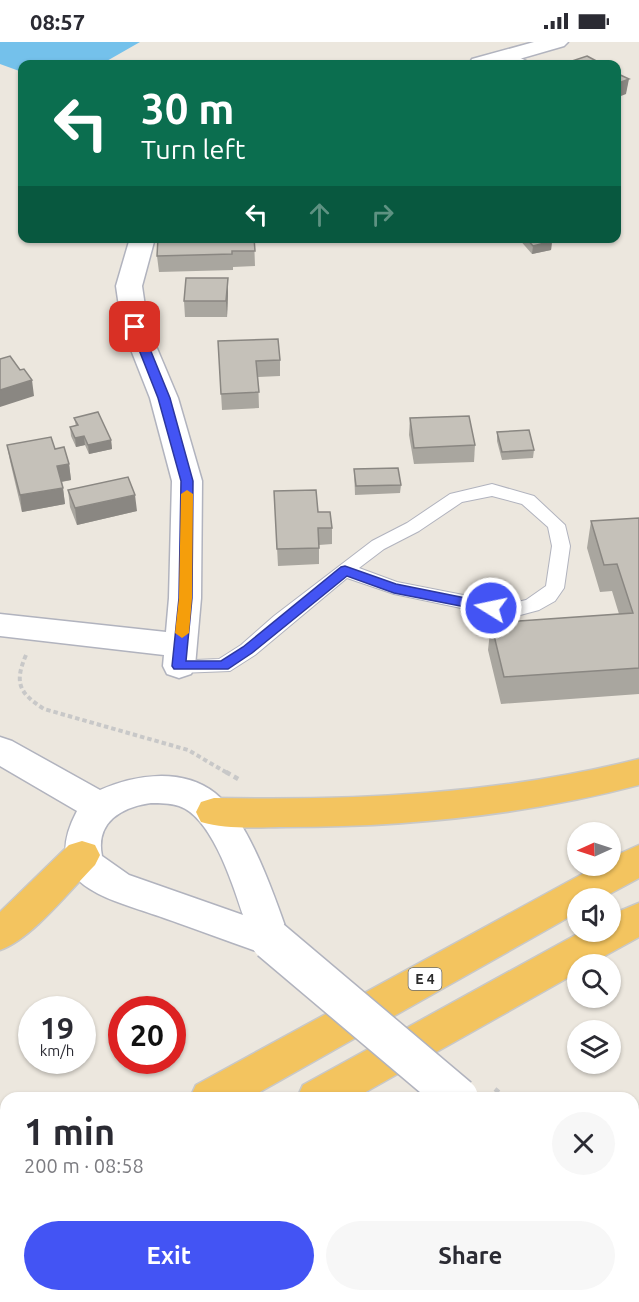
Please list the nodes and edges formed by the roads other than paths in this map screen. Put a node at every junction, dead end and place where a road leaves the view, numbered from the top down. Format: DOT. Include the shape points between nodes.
graph roads {
  1 [pos="557,42"];
  2 [pos="518,60"];
  3 [pos="142,243"];
  4 [pos="345,570"];
  5 [pos="0,626"];
  6 [pos="180,655"];
  7 [pos="0,750"];
  8 [pos="639,772"];
  9 [pos="100,807"];
  10 [pos="214,812"];
  11 [pos="82,855"];
  12 [pos="639,860"];
  13 [pos="639,918"];
  14 [pos="0,934"];
  15 [pos="271,940"];
  16 [pos="222,1092"];
  17 [pos="329,1092"];
  18 [pos="451,1092"];
  1 -- 2 [label="street"];
  3 -- 6 [label="street" via="129,286 135,327 164,398 187,481"];
  4 -- 4 [label="lane" via="394,588 509,611 532,605 555,588 561,546 556,525 528,500 492,490 456,498"];
  4 -- 6 [label="lane" via="223,666"];
  5 -- 6 [label="street"];
  7 -- 9 [label="street"];
  8 -- 10 [label="highway" via="508,797 400,810"];
  9 -- 10 [label="street" via="132,792 170,790 188,794"];
  9 -- 11 [label="street" via="85,831"];
  10 -- 15 [label="street"];
  11 -- 14 [label="highway"];
  11 -- 15 [label="street" via="87,866 99,876 121,886"];
  12 -- 16 [label="highway, E 4"];
  13 -- 17 [label="highway"];
  15 -- 18 [label="street, bridge"];
}
